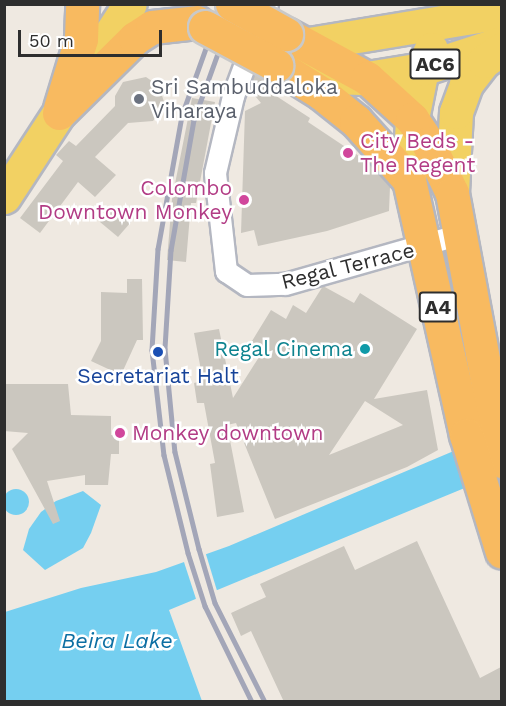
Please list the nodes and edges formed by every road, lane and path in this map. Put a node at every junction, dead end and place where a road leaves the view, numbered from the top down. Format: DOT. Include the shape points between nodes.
graph roads {
  1 [pos="82,4"];
  2 [pos="130,4"];
  3 [pos="169,4"];
  4 [pos="232,4"];
  5 [pos="267,4"];
  6 [pos="501,12"];
  7 [pos="442,23"];
  8 [pos="201,24"];
  9 [pos="298,39"];
  10 [pos="501,43"];
  11 [pos="501,49"];
  12 [pos="276,65"];
  13 [pos="422,69"];
  14 [pos="367,78"];
  15 [pos="58,113"];
  16 [pos="412,119"];
  17 [pos="409,180"];
  18 [pos="452,193"];
  19 [pos="4,197"];
  20 [pos="460,234"];
  21 [pos="426,247"];
  22 [pos="480,430"];
  23 [pos="501,461"];
  24 [pos="501,552"];
  1 -- 15 [label="highway" via="81,39"];
  2 -- 15 [label="main road"];
  3 -- 8 [label="highway"];
  4 -- 9 [label="highway, bridge"];
  5 -- 21 [label="street, Regal Terrace" via="233,96 215,172 226,271 247,285 285,284"];
  6 -- 7 [label="main road, AC6"];
  7 -- 9 [label="main road, AC6"];
  7 -- 13 [label="main road"];
  8 -- 12 [label="highway, bridge"];
  8 -- 15 [label="highway" via="152,27 135,38"];
  9 -- 14 [label="highway"];
  10 -- 13 [label="main road, AC6"];
  11 -- 18 [label="main road" via="484,61 466,84 456,112"];
  12 -- 14 [label="main road" via="331,77"];
  12 -- 17 [label="highway" via="356,121"];
  13 -- 14 [label="main road, AC6"];
  13 -- 16 [label="main road"];
  14 -- 16 [label="highway"];
  15 -- 19 [label="main road"];
  16 -- 17 [label="main road"];
  16 -- 18 [label="highway"];
  17 -- 21 [label="highway, A4"];
  18 -- 20 [label="highway, A4"];
  20 -- 21 [label="street, Regal Terrace"];
  20 -- 22 [label="highway, A4"];
  21 -- 22 [label="highway, A4"];
  22 -- 23 [label="highway, A4"];
  22 -- 24 [label="highway, A4" via="483,497"];
}
